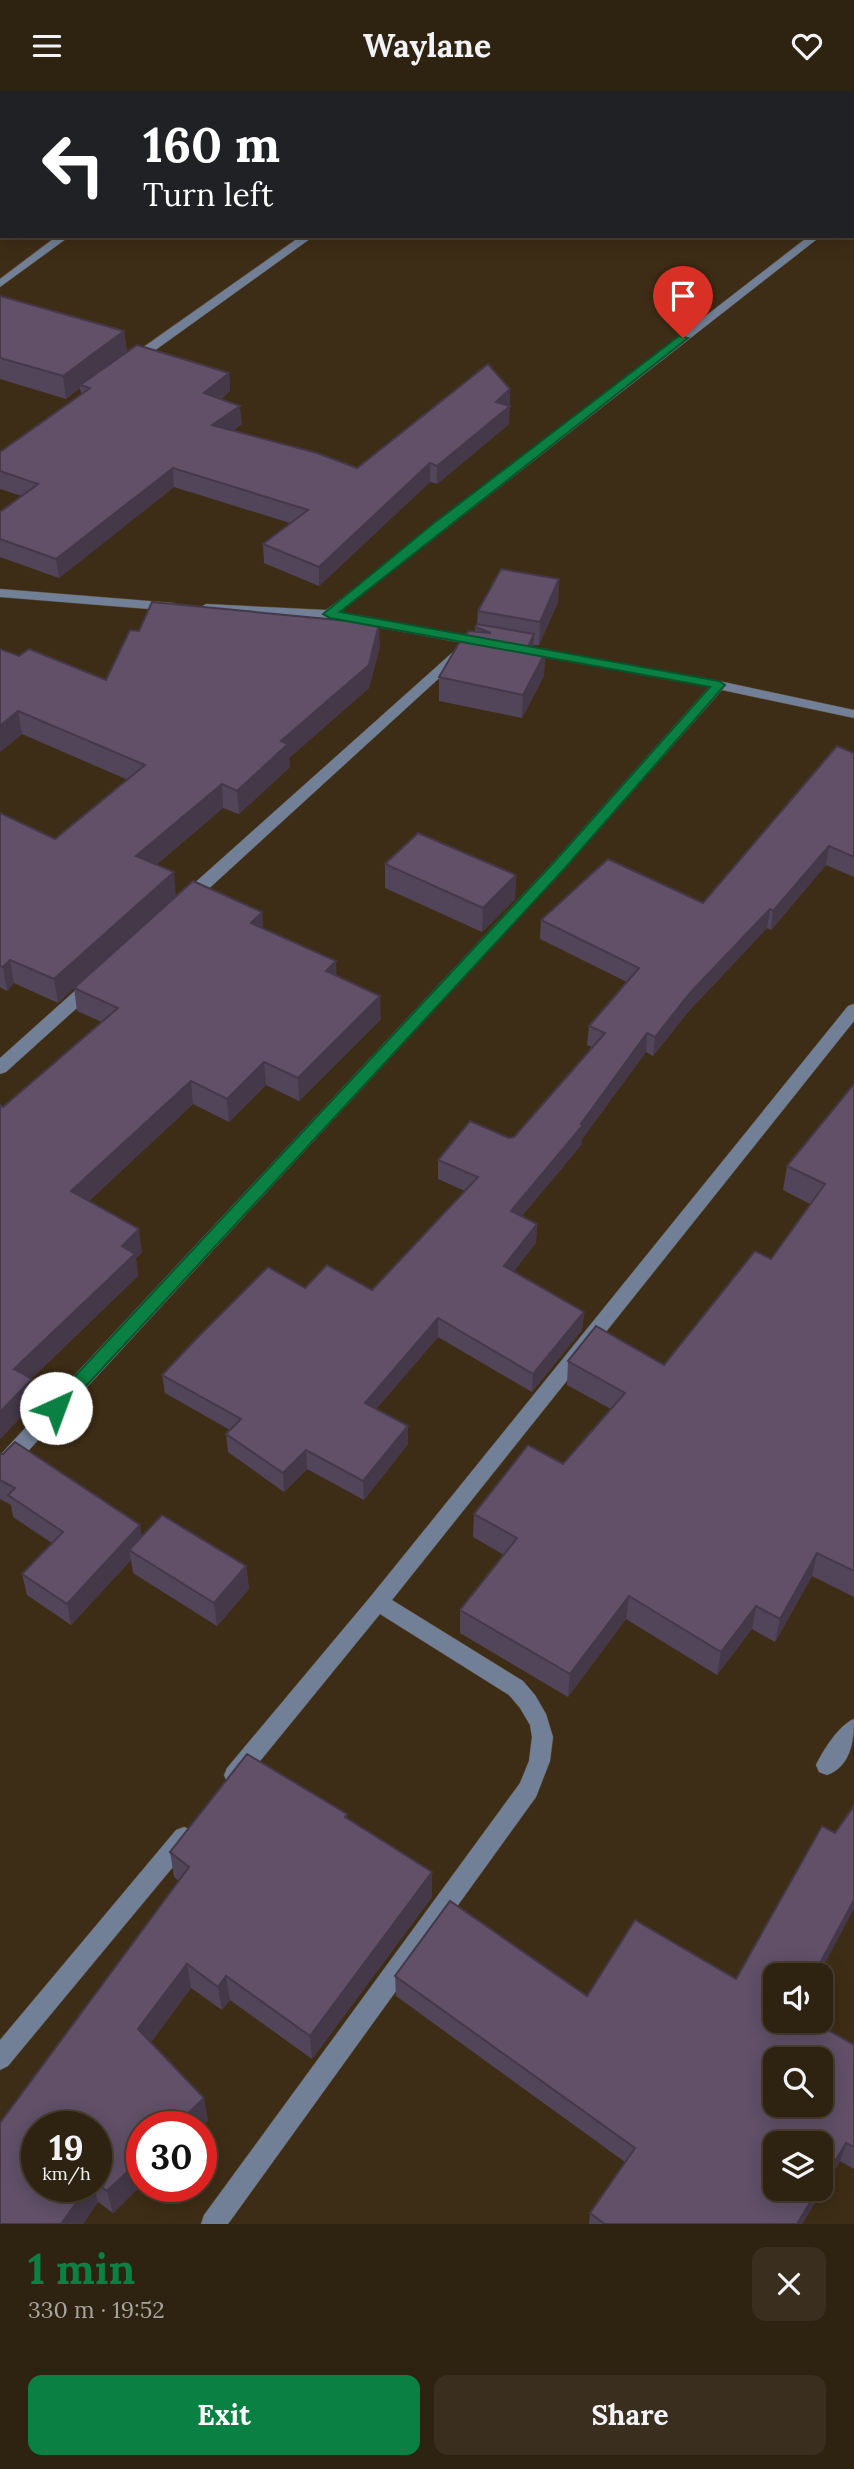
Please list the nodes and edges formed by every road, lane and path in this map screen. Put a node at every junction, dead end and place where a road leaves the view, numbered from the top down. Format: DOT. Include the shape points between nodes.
graph roads {
  1 [pos="62,238"];
  2 [pos="306,238"];
  3 [pos="813,238"];
  4 [pos="0,284"];
  5 [pos="126,365"];
  6 [pos="0,593"];
  7 [pos="330,614"];
  8 [pos="474,639"];
  9 [pos="719,685"];
  10 [pos="854,714"];
  11 [pos="175,910"];
  12 [pos="103,975"];
  13 [pos="854,1010"];
  14 [pos="0,1068"];
  15 [pos="0,1468"];
  16 [pos="378,1602"];
  17 [pos="854,1729"];
  18 [pos="827,1765"];
  19 [pos="220,1793"];
  20 [pos="193,1825"];
  21 [pos="0,2058"];
  22 [pos="214,2224"];
  1 -- 4 [label="street"];
  2 -- 5 [label="street"];
  3 -- 7 [label="street"];
  6 -- 7 [label="street"];
  7 -- 8 [label="street"];
  8 -- 9 [label="street"];
  8 -- 11 [label="street"];
  9 -- 10 [label="street"];
  9 -- 15 [label="street" via="560,864"];
  12 -- 14 [label="street"];
  13 -- 16 [label="street"];
  16 -- 19 [label="street"];
  16 -- 22 [label="street" via="516,1688 533,1706 542,1728 543,1758 528,1790"];
  17 -- 18 [label="street"];
  20 -- 21 [label="street"];
}
